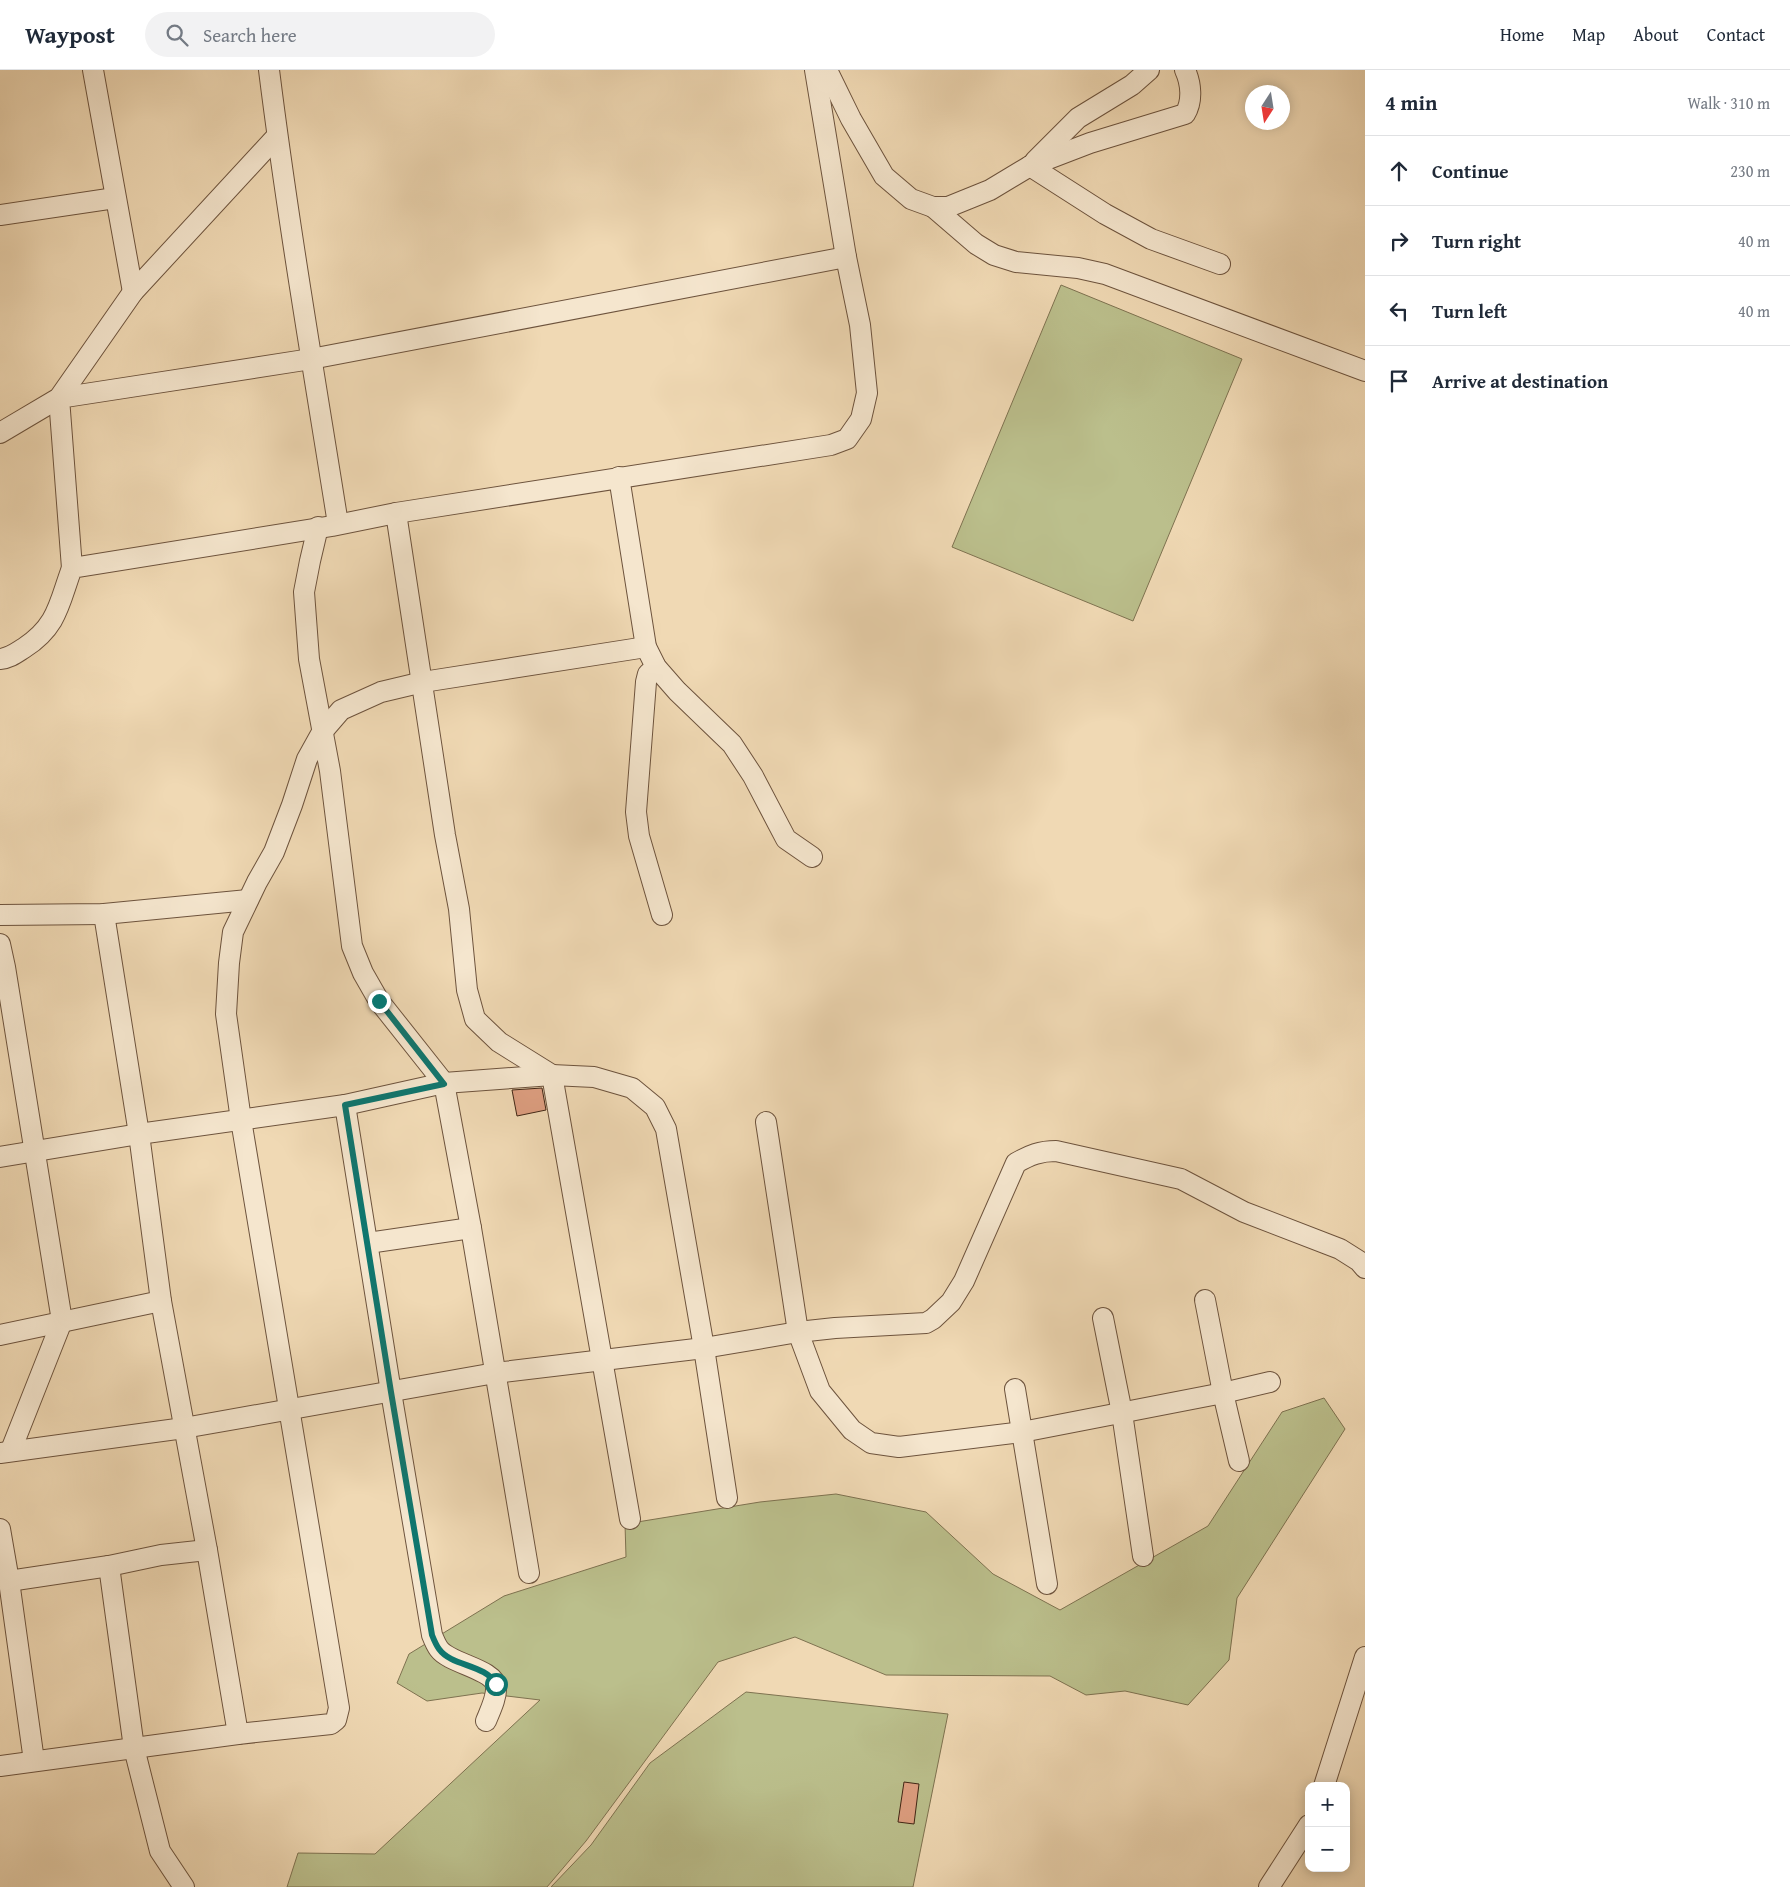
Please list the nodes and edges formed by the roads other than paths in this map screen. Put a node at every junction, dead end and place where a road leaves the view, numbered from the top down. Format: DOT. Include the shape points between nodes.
graph roads {
  1 [pos="93,70"];
  2 [pos="269,70"];
  3 [pos="815,70"];
  4 [pos="826,70"];
  5 [pos="1149,70"];
  6 [pos="1184,70"];
  7 [pos="278,136"];
  8 [pos="1030,166"];
  9 [pos="115,198"];
  10 [pos="933,208"];
  11 [pos="0,215"];
  12 [pos="846,257"];
  13 [pos="1220,264"];
  14 [pos="133,292"];
  15 [pos="311,359"];
  16 [pos="1365,371"];
  17 [pos="59,398"];
  18 [pos="0,433"];
  19 [pos="619,478"];
  20 [pos="396,513"];
  21 [pos="338,524"];
  22 [pos="318,528"];
  23 [pos="72,568"];
  24 [pos="646,647"];
  25 [pos="0,659"];
  26 [pos="656,667"];
  27 [pos="423,682"];
  28 [pos="322,732"];
  29 [pos="812,857"];
  30 [pos="248,900"];
  31 [pos="104,914"];
  32 [pos="0,915"];
  33 [pos="662,915"];
  34 [pos="0,944"];
  35 [pos="3,967"];
  36 [pos="552,1075"];
  37 [pos="444,1084"];
  38 [pos="345,1105"];
  39 [pos="241,1120"];
  40 [pos="766,1122"];
  41 [pos="139,1134"];
  42 [pos="36,1152"];
  43 [pos="0,1157"];
  44 [pos="471,1228"];
  45 [pos="368,1243"];
  46 [pos="1365,1268"];
  47 [pos="1205,1300"];
  48 [pos="161,1301"];
  49 [pos="1103,1318"];
  50 [pos="62,1321"];
  51 [pos="798,1332"];
  52 [pos="0,1334"];
  53 [pos="704,1348"];
  54 [pos="601,1360"];
  55 [pos="495,1373"];
  56 [pos="1270,1382"];
  57 [pos="1015,1389"];
  58 [pos="391,1392"];
  59 [pos="1224,1394"];
  60 [pos="290,1408"];
  61 [pos="1122,1413"];
  62 [pos="184,1428"];
  63 [pos="1022,1432"];
  64 [pos="5,1452"];
  65 [pos="1239,1461"];
  66 [pos="727,1498"];
  67 [pos="630,1519"];
  68 [pos="0,1529"];
  69 [pos="207,1550"];
  70 [pos="1143,1556"];
  71 [pos="109,1566"];
  72 [pos="529,1573"];
  73 [pos="9,1582"];
  74 [pos="1047,1584"];
  75 [pos="1365,1657"];
  76 [pos="486,1720"];
  77 [pos="238,1734"];
  78 [pos="134,1748"];
  79 [pos="34,1761"];
  80 [pos="0,1766"];
  81 [pos="1325,1782"];
  82 [pos="1308,1827"];
  83 [pos="184,1887"];
  84 [pos="1269,1887"];
  1 -- 9 [label="street"];
  2 -- 7 [label="street"];
  3 -- 12 [label="street"];
  4 -- 10 [label="street" via="884,176 911,199"];
  5 -- 8 [label="street" via="1132,85 1078,118"];
  6 -- 8 [label="street" via="1189,80 1190,102 1185,114 1090,143"];
  7 -- 14 [label="street"];
  7 -- 15 [label="street"];
  8 -- 10 [label="street" via="990,190 948,207"];
  8 -- 13 [label="street" via="1151,239"];
  9 -- 11 [label="street"];
  9 -- 14 [label="street"];
  10 -- 16 [label="street" via="994,255 1016,262 1105,274"];
  12 -- 15 [label="street"];
  12 -- 19 [label="street" via="860,325 867,392 861,418 847,439 831,445"];
  14 -- 17 [label="street"];
  15 -- 17 [label="street"];
  15 -- 21 [label="street"];
  17 -- 18 [label="street"];
  17 -- 23 [label="street"];
  19 -- 20 [label="street"];
  19 -- 24 [label="street"];
  20 -- 21 [label="street"];
  20 -- 27 [label="street"];
  21 -- 22 [label="street"];
  22 -- 23 [label="street"];
  22 -- 28 [label="street" via="304,592 309,659"];
  23 -- 25 [label="street" via="56,616 38,639 8,658"];
  24 -- 26 [label="street"];
  24 -- 27 [label="street"];
  26 -- 29 [label="street" via="732,744 786,839"];
  26 -- 33 [label="street" via="648,674 646,682 636,812 638,836"];
  27 -- 28 [label="street" via="381,692 342,710"];
  27 -- 36 [label="street" via="459,909 467,990 475,1019 499,1042"];
  28 -- 30 [label="street" via="307,759 274,852"];
  28 -- 37 [label="street" via="330,771 352,946 379,1001"];
  30 -- 31 [label="street"];
  30 -- 39 [label="street" via="233,932 226,1014"];
  31 -- 32 [label="street"];
  31 -- 41 [label="street"];
  34 -- 35 [label="street"];
  35 -- 42 [label="street"];
  36 -- 37 [label="street"];
  36 -- 53 [label="street" via="594,1077 632,1088 655,1107 666,1129"];
  36 -- 54 [label="street"];
  37 -- 38 [label="street"];
  37 -- 44 [label="street"];
  38 -- 39 [label="street"];
  38 -- 45 [label="street"];
  39 -- 41 [label="street"];
  39 -- 60 [label="street"];
  40 -- 51 [label="street"];
  41 -- 42 [label="street"];
  41 -- 48 [label="street"];
  42 -- 43 [label="street"];
  42 -- 50 [label="street"];
  44 -- 45 [label="street"];
  44 -- 55 [label="street"];
  45 -- 58 [label="street"];
  46 -- 51 [label="street" via="1340,1249 1244,1212 1181,1179 1056,1151 1042,1151 1016,1163 964,1281 951,1302 933,1319 919,1324"];
  47 -- 59 [label="street"];
  48 -- 50 [label="street"];
  48 -- 62 [label="street"];
  49 -- 61 [label="street"];
  50 -- 52 [label="street"];
  50 -- 64 [label="street"];
  51 -- 53 [label="street"];
  51 -- 63 [label="street" via="820,1391 852,1430 871,1443 899,1447"];
  53 -- 54 [label="street"];
  53 -- 66 [label="street"];
  54 -- 55 [label="street"];
  54 -- 67 [label="street"];
  55 -- 58 [label="street"];
  55 -- 72 [label="street"];
  56 -- 59 [label="street"];
  57 -- 63 [label="street"];
  58 -- 60 [label="street"];
  58 -- 76 [label="street" via="432,1635 439,1650 493,1679 497,1688"];
  59 -- 61 [label="street"];
  59 -- 65 [label="street"];
  60 -- 62 [label="street"];
  60 -- 77 [label="street" via="339,1714 331,1724"];
  61 -- 63 [label="street"];
  61 -- 70 [label="street"];
  62 -- 64 [label="street"];
  62 -- 69 [label="street"];
  63 -- 74 [label="street"];
  68 -- 73 [label="street"];
  69 -- 71 [label="street"];
  69 -- 77 [label="street"];
  71 -- 73 [label="street"];
  71 -- 78 [label="street"];
  73 -- 79 [label="street"];
  75 -- 81 [label="street"];
  77 -- 78 [label="street"];
  78 -- 79 [label="street"];
  78 -- 83 [label="street" via="160,1851"];
  79 -- 80 [label="street"];
  82 -- 84 [label="street"];
}
